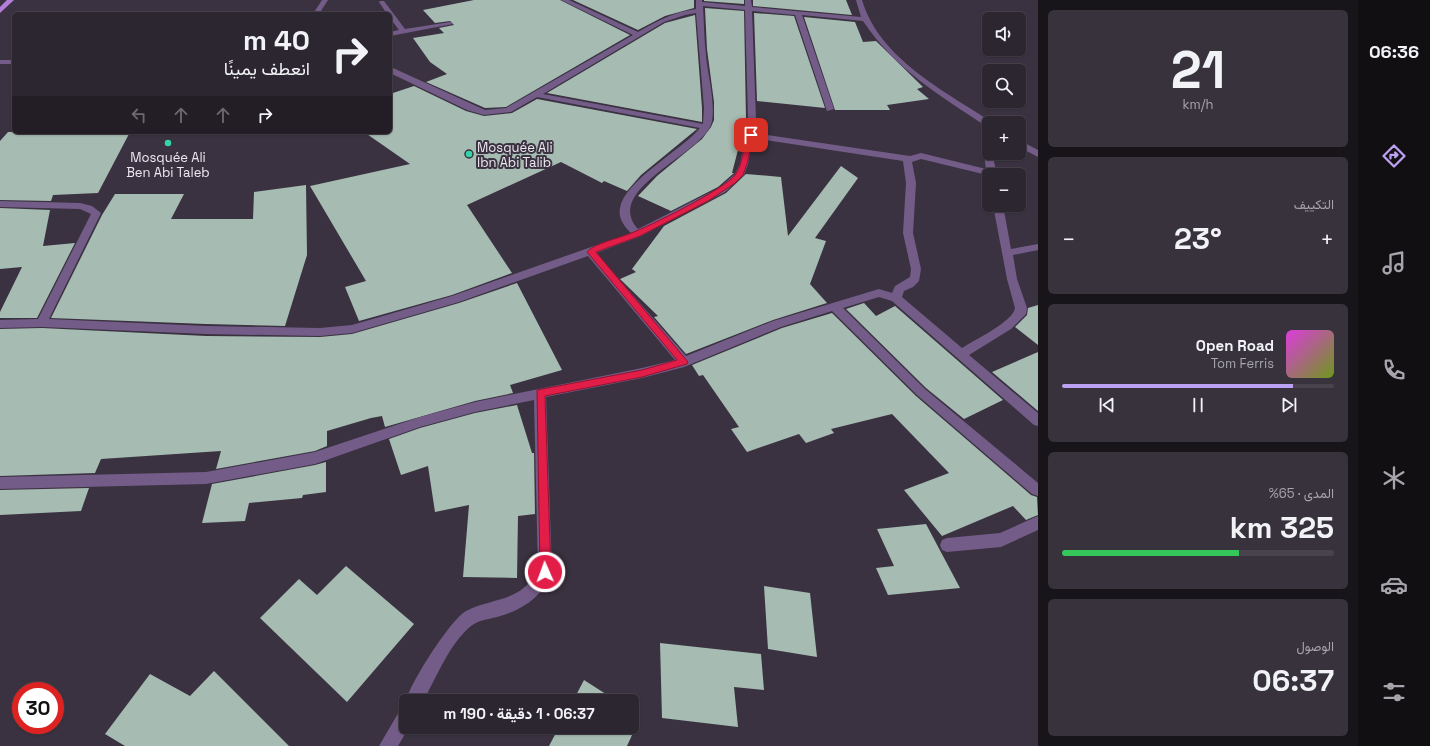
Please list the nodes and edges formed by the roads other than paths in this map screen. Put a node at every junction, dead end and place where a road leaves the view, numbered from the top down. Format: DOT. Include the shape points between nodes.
graph roads {
  1 [pos="11,0"];
  2 [pos="324,0"];
  3 [pos="564,0"];
  4 [pos="859,0"];
  5 [pos="382,2"];
  6 [pos="700,5"];
  7 [pos="748,5"];
  8 [pos="0,11"];
  9 [pos="317,12"];
  10 [pos="389,12"];
  11 [pos="798,14"];
  12 [pos="392,16"];
  13 [pos="866,19"];
  14 [pos="450,24"];
  15 [pos="403,31"];
  16 [pos="392,34"];
  17 [pos="639,35"];
  18 [pos="0,62"];
  19 [pos="12,62"];
  20 [pos="392,71"];
  21 [pos="536,95"];
  22 [pos="830,109"];
  23 [pos="982,119"];
  24 [pos="706,127"];
  25 [pos="751,135"];
  26 [pos="1026,147"];
  27 [pos="1038,154"];
  28 [pos="910,159"];
  29 [pos="982,171"];
  30 [pos="0,204"];
  31 [pos="999,212"];
  32 [pos="637,234"];
  33 [pos="1038,247"];
  34 [pos="590,252"];
  35 [pos="1007,253"];
  36 [pos="896,298"];
  37 [pos="835,307"];
  38 [pos="42,323"];
  39 [pos="0,324"];
  40 [pos="960,354"];
  41 [pos="684,362"];
  42 [pos="540,393"];
  43 [pos="1038,421"];
  44 [pos="0,483"];
  45 [pos="1037,490"];
  46 [pos="1038,523"];
  47 [pos="947,545"];
  48 [pos="418,694"];
  49 [pos="399,728"];
  50 [pos="388,746"];
  1 -- 8 [label="main road"];
  2 -- 9 [label="street"];
  3 -- 17 [label="street"];
  4 -- 13 [label="street"];
  5 -- 10 [label="street"];
  6 -- 7 [label="street"];
  6 -- 17 [label="street"];
  6 -- 24 [label="street" via="708,115"];
  7 -- 11 [label="street"];
  7 -- 25 [label="street"];
  11 -- 13 [label="street"];
  11 -- 22 [label="street"];
  12 -- 15 [label="street"];
  13 -- 23 [label="street" via="896,57 918,76"];
  14 -- 15 [label="street"];
  15 -- 16 [label="street"];
  17 -- 21 [label="street"];
  18 -- 19 [label="street"];
  20 -- 21 [label="street" via="484,113 508,110"];
  21 -- 24 [label="street"];
  24 -- 32 [label="street" via="686,147 645,179 628,200 624,208 625,220"];
  25 -- 28 [label="street"];
  25 -- 32 [label="street" via="744,164 733,182"];
  26 -- 27 [label="street"];
  28 -- 29 [label="street" via="921,156"];
  28 -- 36 [label="street" via="907,162 911,183 908,233 916,269 915,278 899,288"];
  30 -- 38 [label="street" via="80,206 96,213"];
  31 -- 35 [label="street"];
  32 -- 34 [label="street"];
  33 -- 35 [label="street"];
  34 -- 38 [label="street" via="455,299 380,322 340,330 206,330"];
  34 -- 41 [label="street"];
  35 -- 40 [label="street" via="1021,308 1020,314 1007,326"];
  36 -- 37 [label="street" via="879,294"];
  36 -- 40 [label="street"];
  37 -- 41 [label="street" via="777,324"];
  37 -- 45 [label="street" via="921,392"];
  38 -- 39 [label="street"];
  40 -- 43 [label="street"];
  41 -- 42 [label="street"];
  42 -- 44 [label="street" via="420,422 315,458 230,475 174,480"];
  42 -- 48 [label="street" via="545,572 538,586 526,598 465,620"];
  46 -- 47 [label="street" via="1001,540"];
  49 -- 50 [label="street"];
}
